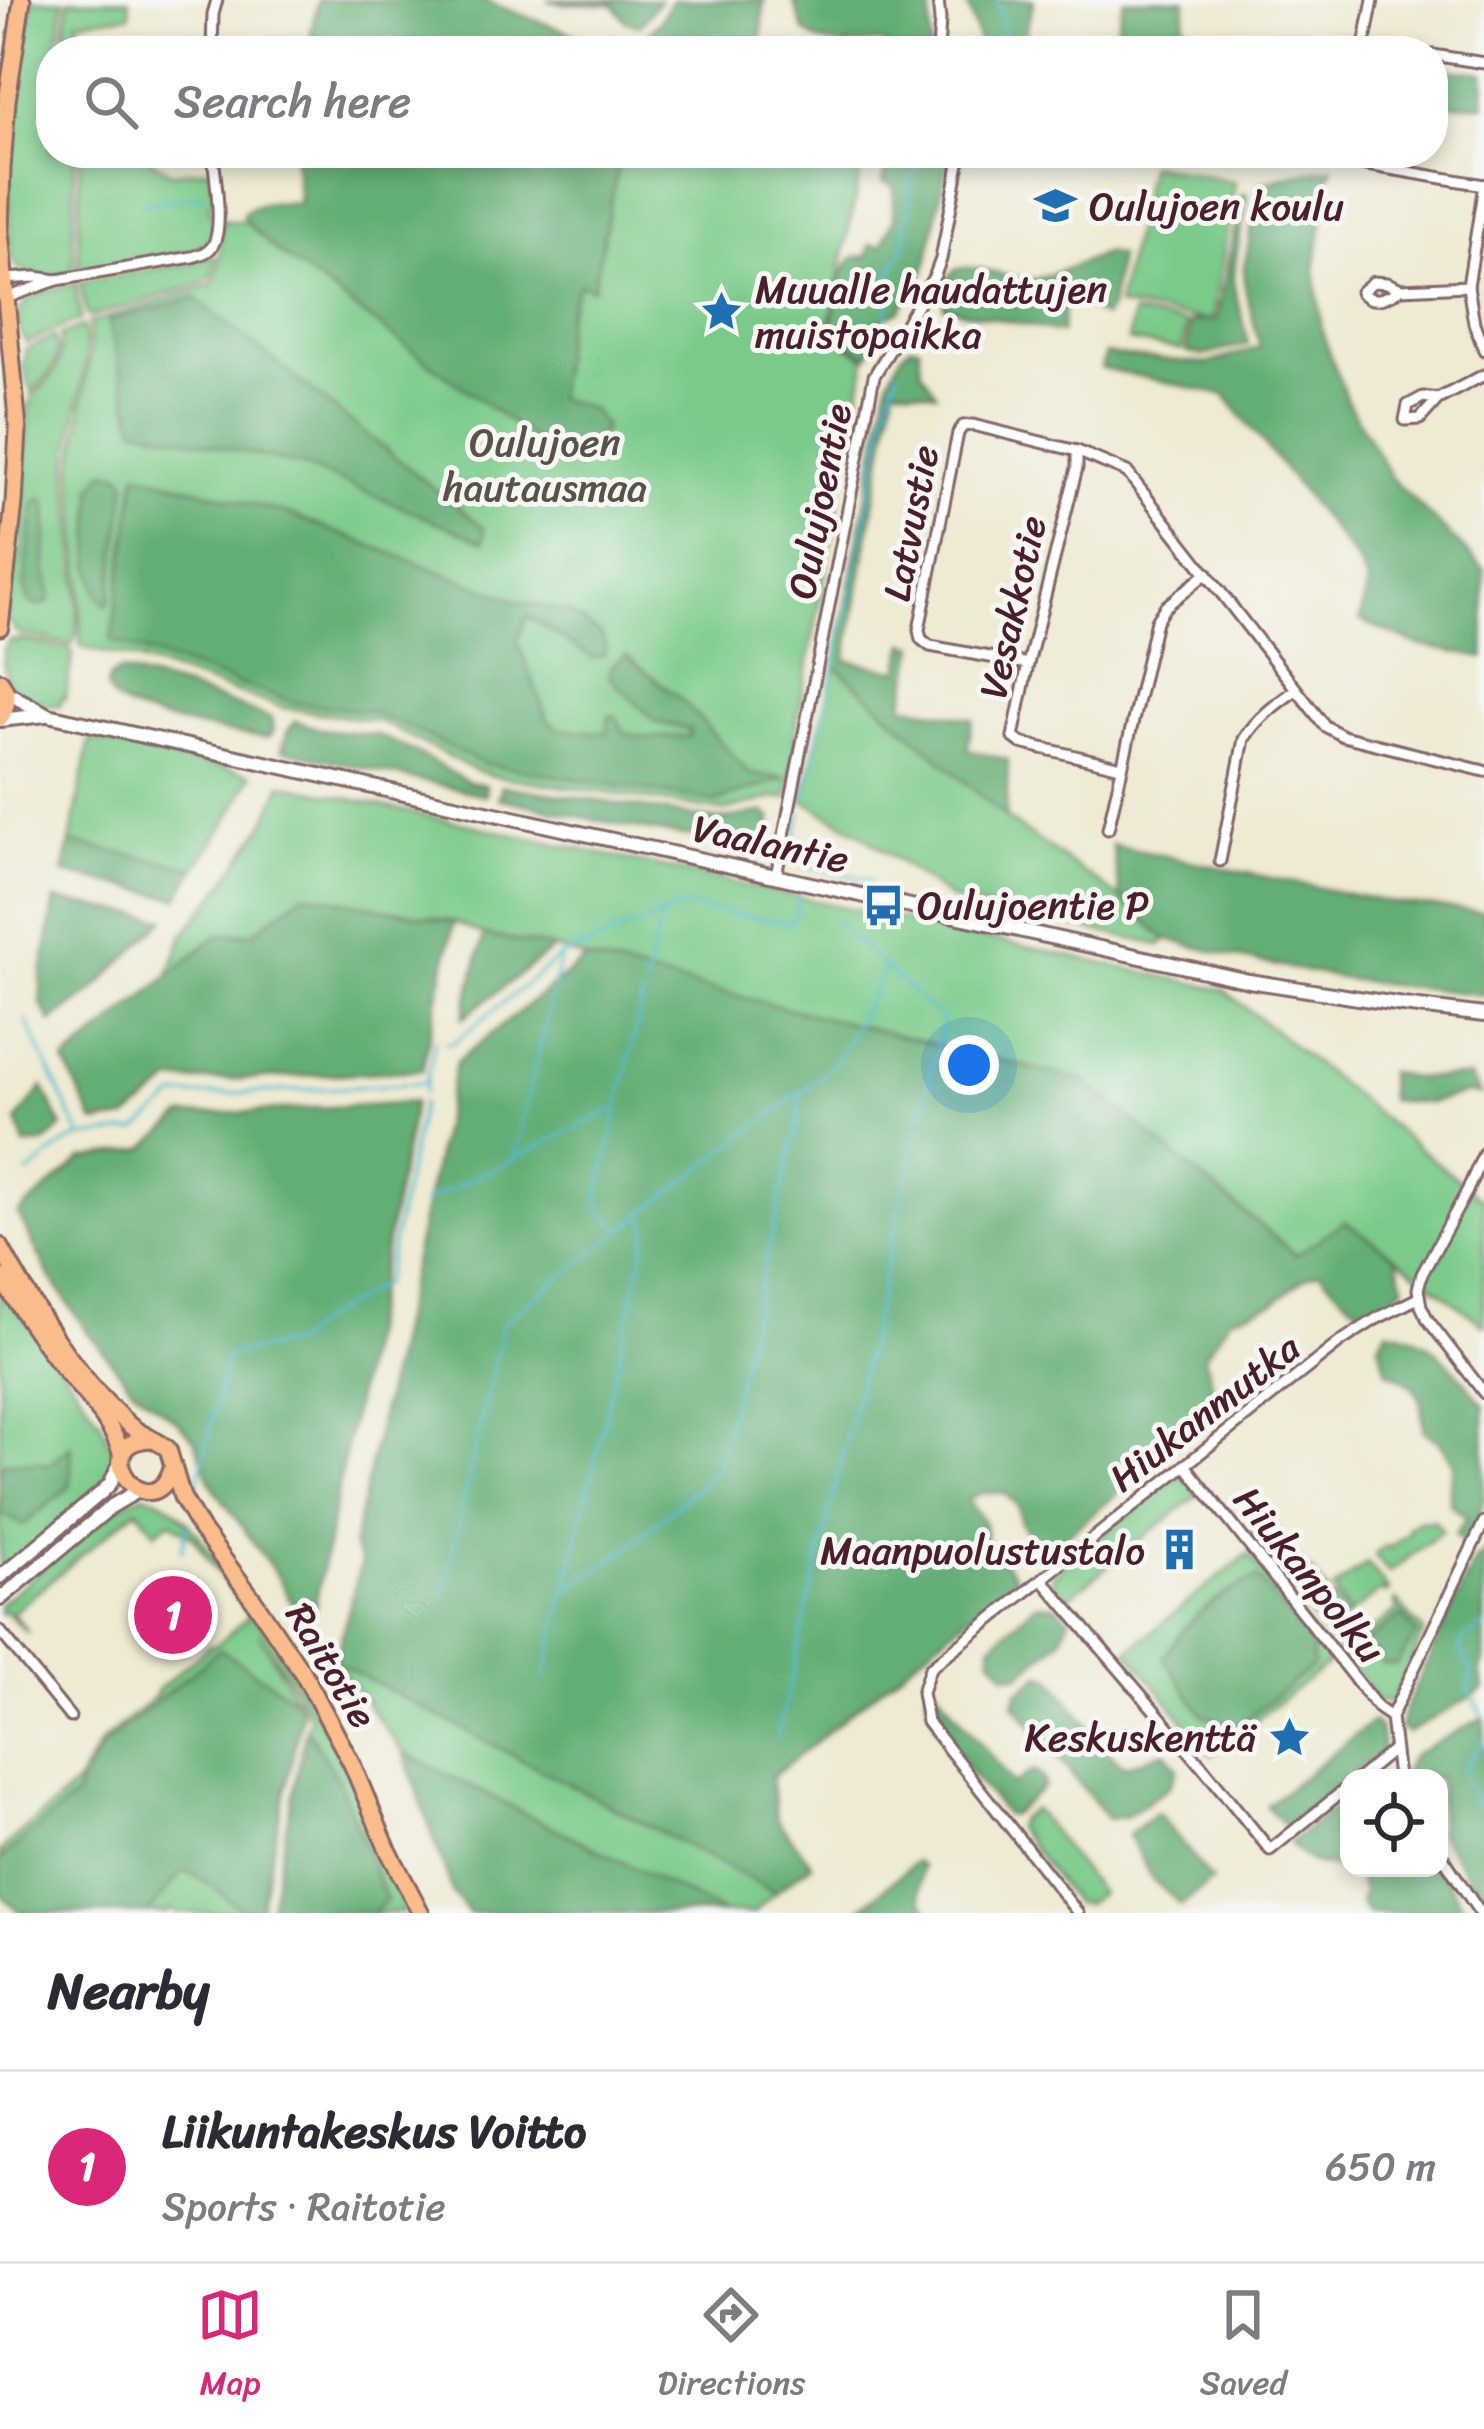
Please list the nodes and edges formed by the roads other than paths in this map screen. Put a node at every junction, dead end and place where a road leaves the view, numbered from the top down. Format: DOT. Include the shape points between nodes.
graph roads {
  1 [pos="22,0"];
  2 [pos="217,0"];
  3 [pos="938,0"];
  4 [pos="1373,0"];
  5 [pos="212,36"];
  6 [pos="939,36"];
  7 [pos="1366,36"];
  8 [pos="1448,57"];
  9 [pos="1484,63"];
  10 [pos="214,168"];
  11 [pos="958,168"];
  12 [pos="1384,168"];
  13 [pos="1484,185"];
  14 [pos="4,279"];
  15 [pos="57,280"];
  16 [pos="1468,286"];
  17 [pos="1401,290"];
  18 [pos="6,298"];
  19 [pos="1484,350"];
  20 [pos="1484,375"];
  21 [pos="1438,399"];
  22 [pos="1078,451"];
  23 [pos="1207,573"];
  24 [pos="2,610"];
  25 [pos="1028,664"];
  26 [pos="2,684"];
  27 [pos="1296,690"];
  28 [pos="48,715"];
  29 [pos="0,719"];
  30 [pos="1121,767"];
  31 [pos="1484,771"];
  32 [pos="1108,829"];
  33 [pos="1220,861"];
  34 [pos="776,876"];
  35 [pos="1484,1015"];
  36 [pos="1483,1160"];
  37 [pos="0,1246"];
  38 [pos="0,1276"];
  39 [pos="1418,1298"];
  40 [pos="1484,1393"];
  41 [pos="152,1439"];
  42 [pos="121,1459"];
  43 [pos="1185,1465"];
  44 [pos="172,1468"];
  45 [pos="142,1490"];
  46 [pos="1484,1522"];
  47 [pos="200,1528"];
  48 [pos="0,1577"];
  49 [pos="1042,1579"];
  50 [pos="0,1599"];
  51 [pos="0,1631"];
  52 [pos="70,1717"];
  53 [pos="1391,1717"];
  54 [pos="1393,1750"];
  55 [pos="1370,1769"];
  56 [pos="1396,1769"];
  57 [pos="1340,1793"];
  58 [pos="387,1848"];
  59 [pos="1448,1864"];
  60 [pos="407,1913"];
  61 [pos="421,1913"];
  62 [pos="1078,1913"];
  63 [pos="1480,1913"];
  1 -- 14 [label="main road" via="2,168"];
  2 -- 5 [label="street"];
  3 -- 6 [label="street"];
  4 -- 7 [label="street"];
  8 -- 9 [label="street"];
  10 -- 15 [label="street" via="213,247"];
  11 -- 34 [label="street, Oulujoentie" via="935,275 874,376"];
  12 -- 13 [label="street"];
  13 -- 16 [label="street"];
  14 -- 15 [label="street"];
  14 -- 18 [label="main road"];
  15 -- 18 [label="street"];
  16 -- 17 [label="street"];
  16 -- 19 [label="street"];
  18 -- 24 [label="main road" via="18,430"];
  20 -- 21 [label="street"];
  22 -- 23 [label="street" via="1127,472"];
  22 -- 25 [label="street, Vesakkotie"];
  22 -- 25 [label="street, Latvustie" via="973,425 958,434 921,639"];
  23 -- 27 [label="street"];
  23 -- 30 [label="street" via="1156,621"];
  25 -- 30 [label="street, Vesakkotie" via="1013,737"];
  26 -- 28 [label="street, Vaalantie"];
  26 -- 29 [label="main road" via="7,704"];
  27 -- 31 [label="street" via="1343,736"];
  27 -- 33 [label="street" via="1244,739"];
  28 -- 29 [label="street, Vaalantie"];
  28 -- 34 [label="street, Vaalantie"];
  30 -- 32 [label="street"];
  34 -- 35 [label="street, Vaalantie" via="1250,980"];
  36 -- 39 [label="street" via="1422,1274"];
  37 -- 41 [label="main road" via="71,1358 133,1429"];
  38 -- 42 [label="main road" via="118,1441"];
  39 -- 40 [label="street"];
  39 -- 43 [label="street, Hiukanmutka" via="1340,1342"];
  41 -- 42 [label="main road" via="137,1440"];
  41 -- 44 [label="main road" via="168,1449"];
  42 -- 45 [label="main road" via="127,1482"];
  42 -- 48 [label="street" via="102,1492"];
  43 -- 49 [label="street, Hiukanmutka"];
  43 -- 53 [label="street, Hiukanpolku"];
  44 -- 45 [label="main road" via="164,1484"];
  44 -- 47 [label="main road, Raitotie"];
  45 -- 47 [label="main road, Raitotie"];
  45 -- 50 [label="street"];
  46 -- 53 [label="street"];
  47 -- 58 [label="main road, Raitotie" via="306,1678"];
  49 -- 57 [label="street" via="1270,1850"];
  49 -- 62 [label="street, Hiukanmutka" via="930,1668 922,1692 927,1722"];
  51 -- 52 [label="street"];
  53 -- 54 [label="street"];
  54 -- 55 [label="street"];
  54 -- 56 [label="street"];
  58 -- 60 [label="main road, Raitotie"];
  58 -- 61 [label="main road, Raitotie"];
  59 -- 63 [label="street"];
}
